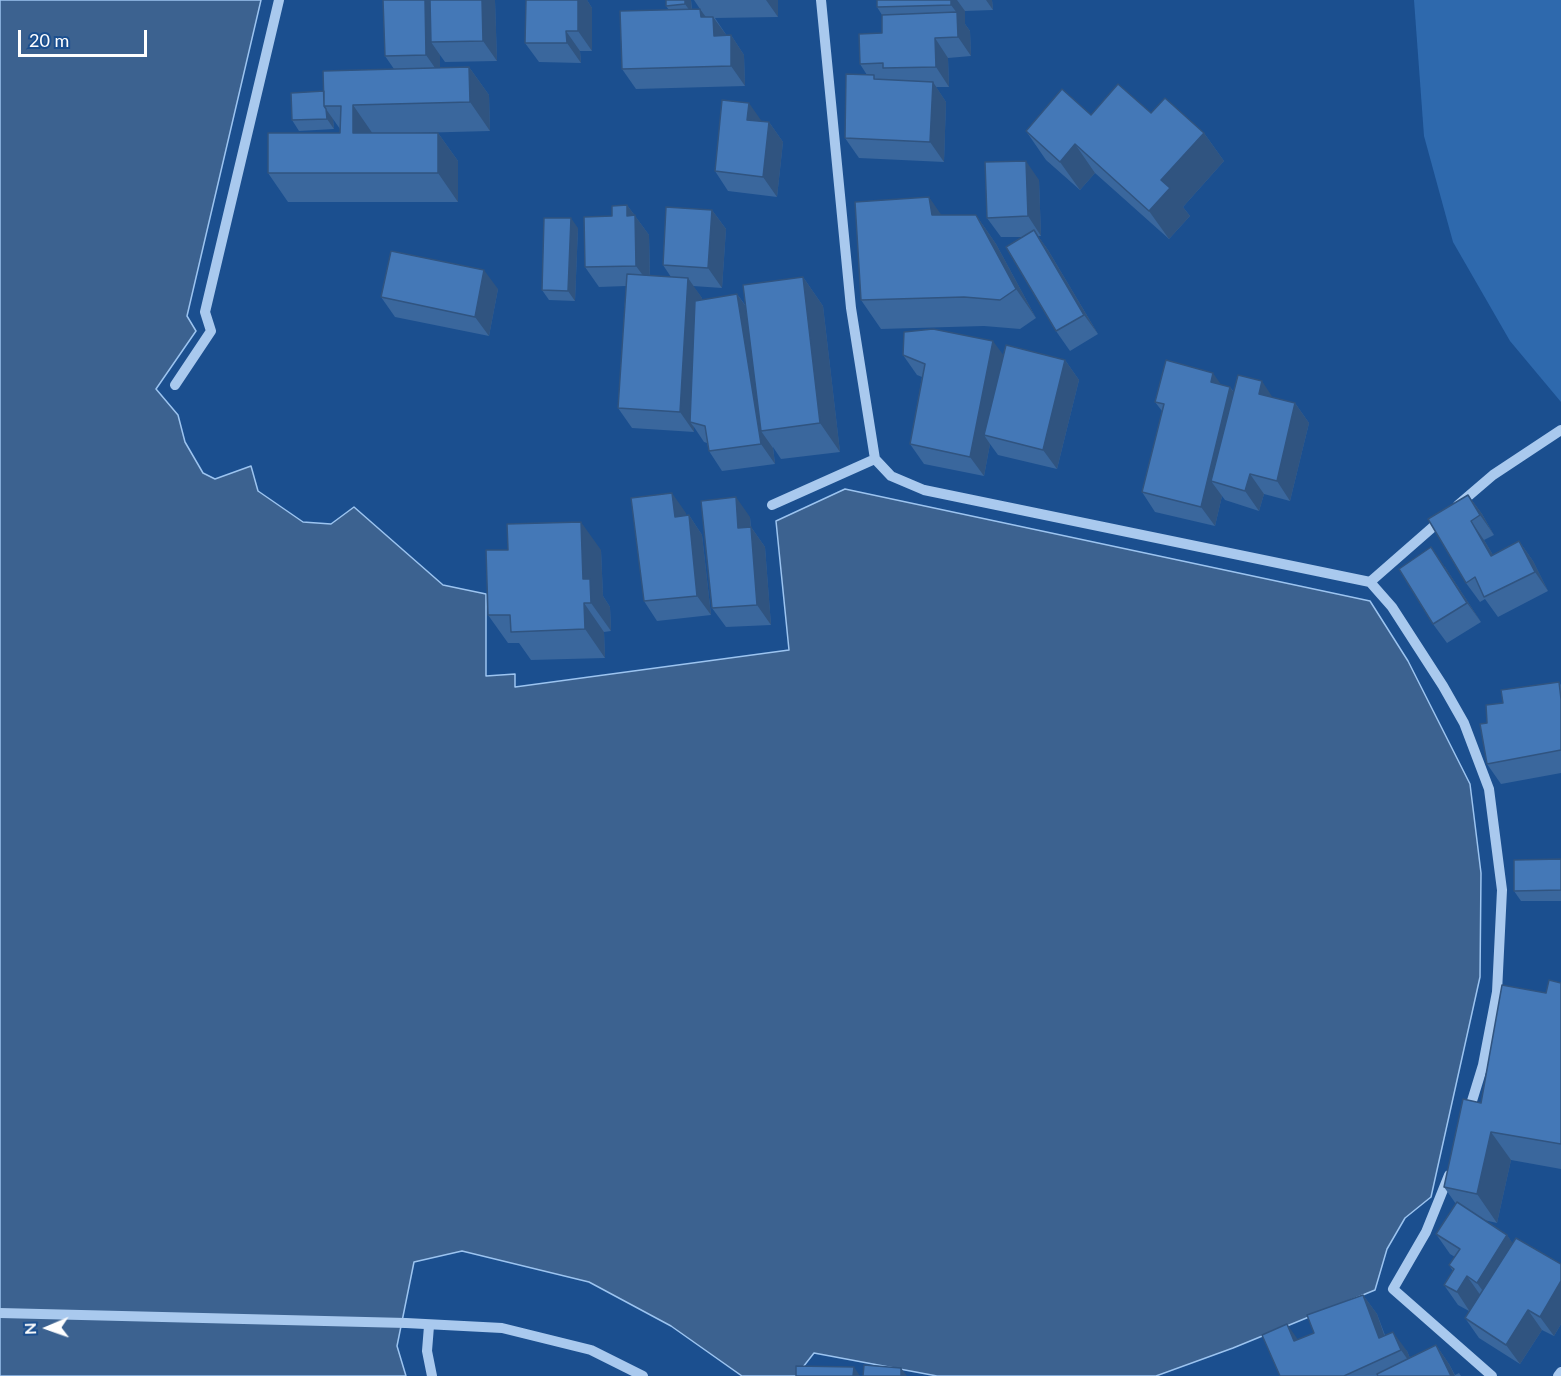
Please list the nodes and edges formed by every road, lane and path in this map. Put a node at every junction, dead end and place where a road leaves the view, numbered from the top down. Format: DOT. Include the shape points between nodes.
graph roads {
  1 [pos="279,0"];
  2 [pos="821,0"];
  3 [pos="175,385"];
  4 [pos="1561,430"];
  5 [pos="875,459"];
  6 [pos="772,505"];
  7 [pos="1370,582"];
  8 [pos="1463,1130"];
  9 [pos="1453,1163"];
  10 [pos="0,1313"];
  11 [pos="429,1326"];
  12 [pos="1561,1372"];
  13 [pos="432,1376"];
  14 [pos="643,1376"];
  15 [pos="1492,1376"];
  16 [pos="1558,1376"];
  1 -- 3 [label="street" via="205,312 211,332"];
  2 -- 5 [label="street" via="850,308"];
  4 -- 7 [label="street" via="1493,475"];
  5 -- 6 [label="street"];
  5 -- 7 [label="street" via="891,476 924,490"];
  7 -- 8 [label="street" via="1416,641 1464,723 1482,765 1495,820 1502,890 1497,992 1483,1065"];
  9 -- 15 [label="street" via="1426,1232 1393,1289"];
  10 -- 11 [label="street"];
  11 -- 13 [label="street" via="427,1351"];
  11 -- 14 [label="street" via="502,1328 591,1350"];
  12 -- 16 [label="street"];
}
